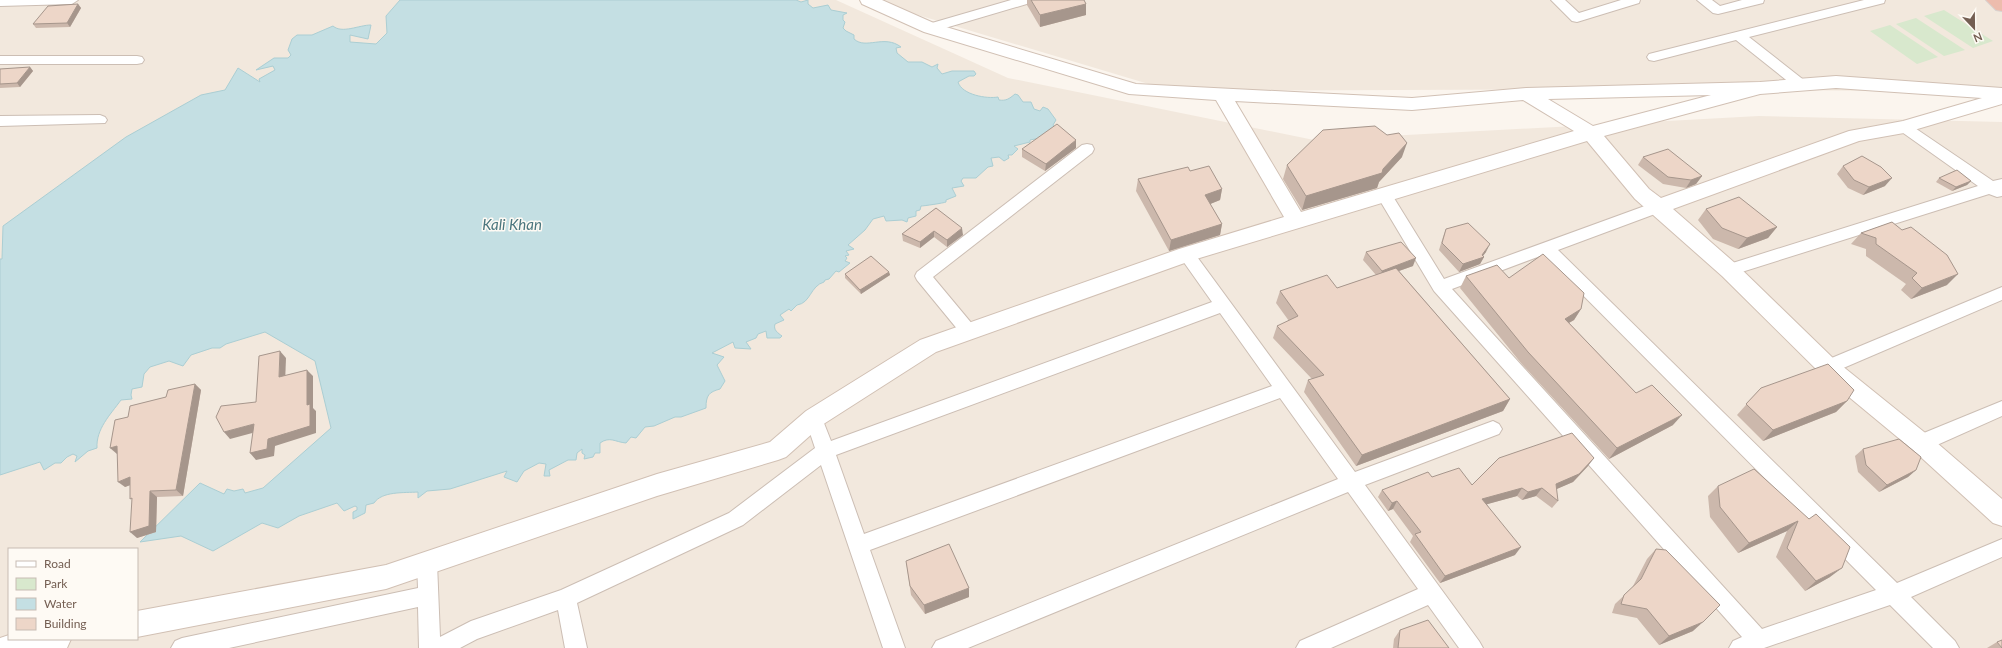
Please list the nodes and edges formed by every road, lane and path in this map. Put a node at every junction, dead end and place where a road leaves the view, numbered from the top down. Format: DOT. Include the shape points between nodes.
graph roads {
  1 [pos="72,0"];
  2 [pos="868,0"];
  3 [pos="1025,0"];
  4 [pos="1557,0"];
  5 [pos="1634,0"];
  6 [pos="1703,0"];
  7 [pos="1758,0"];
  8 [pos="1879,0"];
  9 [pos="1994,0"];
  10 [pos="0,2"];
  11 [pos="2002,6"];
  12 [pos="930,28"];
  13 [pos="1739,36"];
  14 [pos="1654,57"];
  15 [pos="0,60"];
  16 [pos="137,60"];
  17 [pos="1800,84"];
  18 [pos="1760,88"];
  19 [pos="1222,94"];
  20 [pos="1526,94"];
  21 [pos="2002,94"];
  22 [pos="2002,98"];
  23 [pos="100,120"];
  24 [pos="0,121"];
  25 [pos="1904,127"];
  26 [pos="1591,133"];
  27 [pos="1087,149"];
  28 [pos="1998,189"];
  29 [pos="1384,194"];
  30 [pos="1658,207"];
  31 [pos="1296,221"];
  32 [pos="1546,248"];
  33 [pos="1186,254"];
  34 [pos="1729,270"];
  35 [pos="1440,287"];
  36 [pos="2002,293"];
  37 [pos="1223,306"];
  38 [pos="968,331"];
  39 [pos="1828,367"];
  40 [pos="1284,389"];
  41 [pos="2002,408"];
  42 [pos="814,418"];
  43 [pos="1493,429"];
  44 [pos="1921,443"];
  45 [pos="826,451"];
  46 [pos="1351,482"];
  47 [pos="2002,515"];
  48 [pos="859,545"];
  49 [pos="2002,548"];
  50 [pos="427,563"];
  51 [pos="1432,593"];
  52 [pos="1893,594"];
  53 [pos="427,596"];
  54 [pos="566,598"];
  55 [pos="138,624"];
  56 [pos="52,640"];
  57 [pos="1749,644"];
  58 [pos="8,648"];
  59 [pos="182,648"];
  60 [pos="430,648"];
  61 [pos="440,648"];
  62 [pos="576,648"];
  63 [pos="894,648"];
  64 [pos="943,648"];
  65 [pos="1307,648"];
  66 [pos="1472,648"];
  67 [pos="1948,648"];
  1 -- 10 [label="street"];
  2 -- 12 [label="main road"];
  3 -- 12 [label="street"];
  4 -- 5 [label="street" via="1577,18"];
  6 -- 7 [label="street" via="1718,10"];
  8 -- 13 [label="street"];
  9 -- 11 [label="highway"];
  12 -- 19 [label="main road" via="1135,90"];
  13 -- 14 [label="street"];
  13 -- 17 [label="street"];
  15 -- 16 [label="street"];
  17 -- 18 [label="main road"];
  17 -- 21 [label="main road" via="1836,82"];
  18 -- 20 [label="main road"];
  18 -- 26 [label="main road"];
  19 -- 20 [label="main road" via="1412,104"];
  19 -- 31 [label="main road"];
  20 -- 26 [label="main road"];
  22 -- 25 [label="main road"];
  23 -- 24 [label="street"];
  25 -- 28 [label="street"];
  25 -- 30 [label="main road" via="1856,135"];
  26 -- 29 [label="main road"];
  26 -- 30 [label="main road" via="1642,194"];
  27 -- 38 [label="street" via="922,276"];
  28 -- 34 [label="street"];
  29 -- 31 [label="main road"];
  29 -- 35 [label="street"];
  30 -- 32 [label="street"];
  30 -- 34 [label="main road"];
  31 -- 33 [label="main road"];
  32 -- 35 [label="street"];
  32 -- 52 [label="street"];
  33 -- 37 [label="street"];
  33 -- 38 [label="main road"];
  34 -- 39 [label="main road"];
  35 -- 57 [label="street"];
  36 -- 39 [label="street"];
  37 -- 40 [label="street"];
  37 -- 45 [label="street"];
  38 -- 42 [label="main road" via="928,346"];
  39 -- 44 [label="main road"];
  40 -- 46 [label="street"];
  40 -- 48 [label="street"];
  41 -- 44 [label="street"];
  42 -- 45 [label="street"];
  42 -- 50 [label="main road" via="778,450 657,485"];
  43 -- 46 [label="street"];
  44 -- 47 [label="main road"];
  45 -- 48 [label="street"];
  45 -- 54 [label="street" via="736,519"];
  46 -- 51 [label="street"];
  46 -- 64 [label="street"];
  48 -- 63 [label="street"];
  49 -- 52 [label="street"];
  50 -- 53 [label="street"];
  50 -- 55 [label="main road" via="386,577"];
  51 -- 65 [label="street"];
  51 -- 66 [label="street"];
  52 -- 57 [label="street"];
  52 -- 67 [label="street"];
  53 -- 59 [label="street"];
  53 -- 60 [label="street"];
  54 -- 61 [label="street" via="471,631"];
  54 -- 62 [label="street"];
  56 -- 58 [label="main road"];
}
